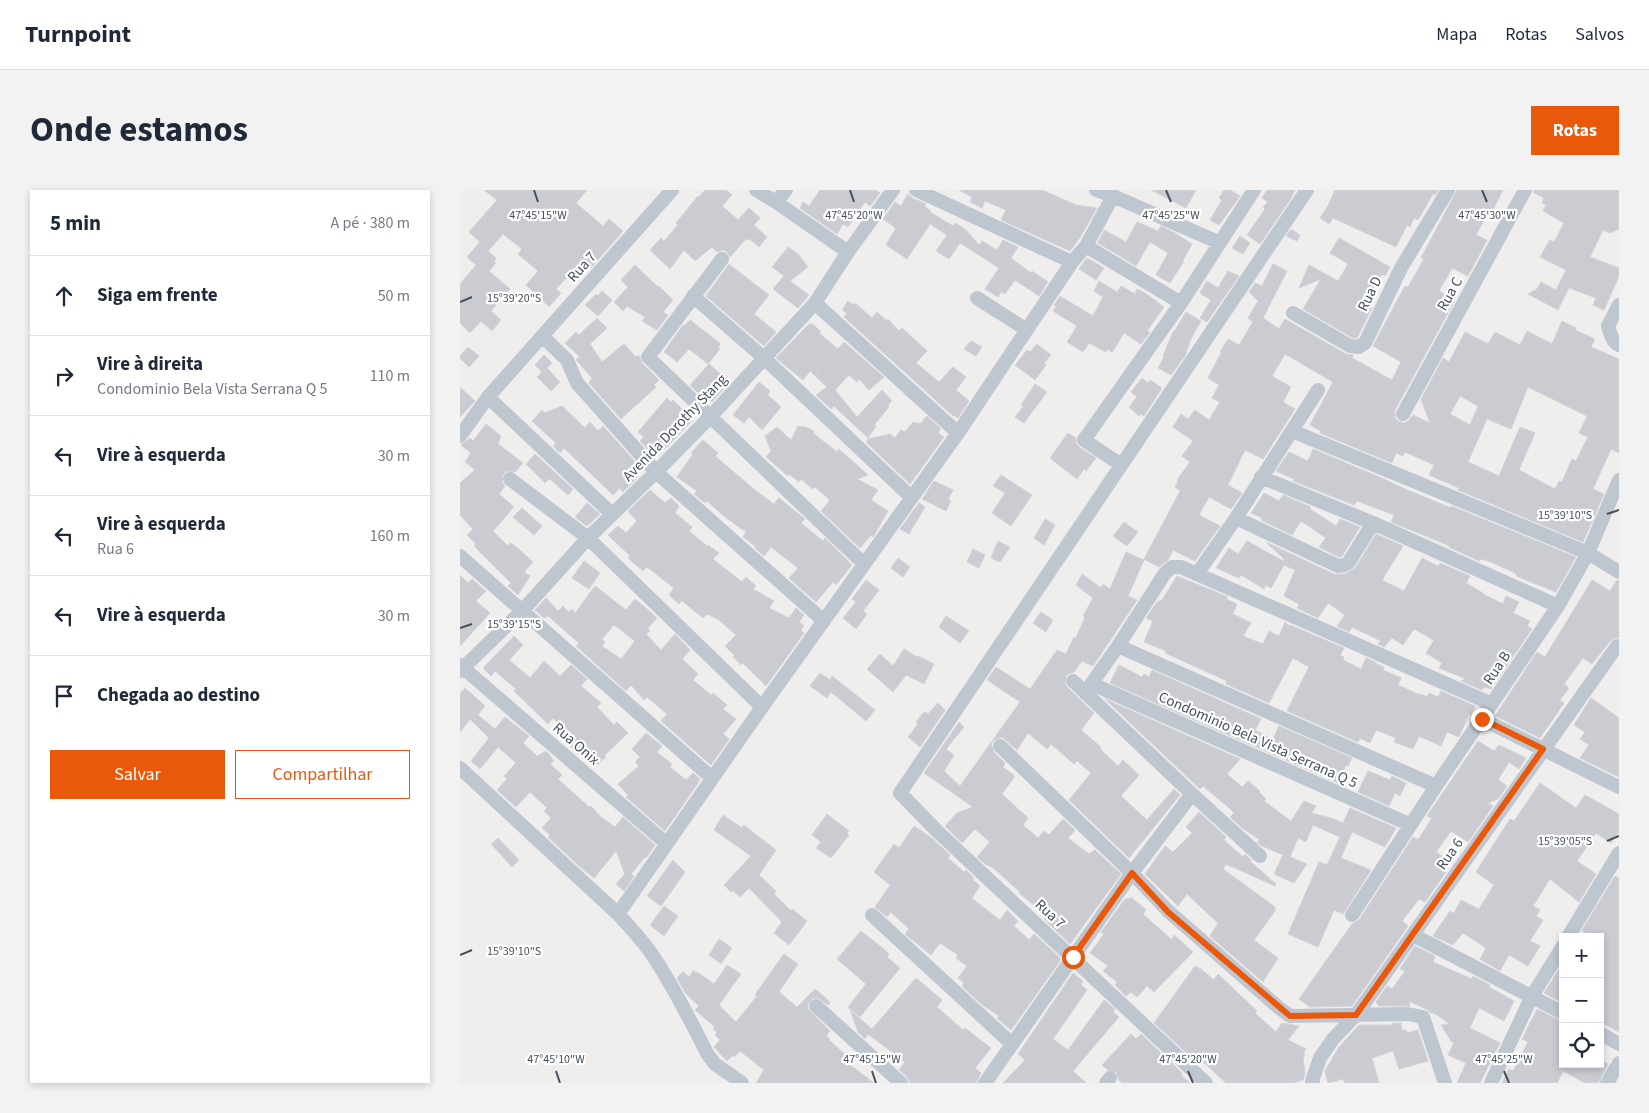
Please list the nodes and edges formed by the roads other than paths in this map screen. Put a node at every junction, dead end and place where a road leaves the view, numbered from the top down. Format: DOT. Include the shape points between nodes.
graph roads {
  1 [pos="672,190"];
  2 [pos="756,190"];
  3 [pos="786,190"];
  4 [pos="893,190"];
  5 [pos="916,190"];
  6 [pos="1096,190"];
  7 [pos="1254,190"];
  8 [pos="1307,190"];
  9 [pos="1448,190"];
  10 [pos="1525,190"];
  11 [pos="1113,196"];
  12 [pos="776,202"];
  13 [pos="1220,244"];
  14 [pos="1086,246"];
  15 [pos="848,252"];
  16 [pos="722,259"];
  17 [pos="1072,262"];
  18 [pos="693,296"];
  19 [pos="977,298"];
  20 [pos="815,303"];
  21 [pos="1181,304"];
  22 [pos="1619,305"];
  23 [pos="1293,313"];
  24 [pos="1027,330"];
  25 [pos="542,336"];
  26 [pos="1619,345"];
  27 [pos="764,358"];
  28 [pos="1318,390"];
  29 [pos="488,397"];
  30 [pos="1403,414"];
  31 [pos="711,416"];
  32 [pos="1292,431"];
  33 [pos="958,433"];
  34 [pos="460,436"];
  35 [pos="1122,465"];
  36 [pos="656,472"];
  37 [pos="1261,477"];
  38 [pos="510,479"];
  39 [pos="1619,480"];
  40 [pos="912,498"];
  41 [pos="612,514"];
  42 [pos="1236,518"];
  43 [pos="1373,523"];
  44 [pos="588,538"];
  45 [pos="1588,553"];
  46 [pos="460,556"];
  47 [pos="864,564"];
  48 [pos="1619,572"];
  49 [pos="1197,574"];
  50 [pos="1558,606"];
  51 [pos="522,611"];
  52 [pos="824,621"];
  53 [pos="1118,646"];
  54 [pos="1617,646"];
  55 [pos="461,668"];
  56 [pos="1073,681"];
  57 [pos="1088,688"];
  58 [pos="1492,704"];
  59 [pos="762,707"];
  60 [pos="1482,719"];
  61 [pos="1000,746"];
  62 [pos="1543,749"];
  63 [pos="460,768"];
  64 [pos="712,778"];
  65 [pos="1436,786"];
  66 [pos="1619,787"];
  67 [pos="1192,794"];
  68 [pos="1410,825"];
  69 [pos="667,844"];
  70 [pos="1619,853"];
  71 [pos="1260,856"];
  72 [pos="1132,873"];
  73 [pos="618,914"];
  74 [pos="872,915"];
  75 [pos="1352,915"];
  76 [pos="1570,933"];
  77 [pos="1413,935"];
  78 [pos="1559,952"];
  79 [pos="1073,957"];
  80 [pos="1532,996"];
  81 [pos="816,1006"];
  82 [pos="1559,1011"];
  83 [pos="1356,1015"];
  84 [pos="1604,1035"];
  85 [pos="1012,1044"];
  86 [pos="1619,1044"];
  87 [pos="1619,1064"];
  88 [pos="1313,1082"];
  89 [pos="742,1083"];
  90 [pos="902,1083"];
  91 [pos="985,1083"];
  92 [pos="1206,1083"];
  93 [pos="1445,1083"];
  94 [pos="1491,1083"];
  95 [pos="1608,1083"];
  1 -- 25 [label="street, Rua 7"];
  2 -- 12 [label="street"];
  3 -- 12 [label="street"];
  4 -- 15 [label="street, Avenida Dorothy Stang"];
  5 -- 17 [label="street"];
  6 -- 11 [label="street"];
  7 -- 13 [label="street"];
  8 -- 35 [label="street"];
  9 -- 23 [label="street, Rua D" via="1401,268 1365,343 1359,347 1350,346"];
  10 -- 30 [label="street, Rua C"];
  11 -- 13 [label="street"];
  11 -- 14 [label="street"];
  12 -- 15 [label="street"];
  13 -- 21 [label="street"];
  14 -- 17 [label="street"];
  14 -- 21 [label="street"];
  15 -- 20 [label="street, Avenida Dorothy Stang"];
  16 -- 18 [label="street"];
  17 -- 24 [label="street"];
  18 -- 27 [label="street"];
  18 -- 31 [label="street" via="648,357"];
  19 -- 24 [label="street"];
  20 -- 27 [label="street, Avenida Dorothy Stang"];
  20 -- 33 [label="street"];
  21 -- 35 [label="street" via="1084,440"];
  22 -- 26 [label="street" via="1608,326 1612,338"];
  24 -- 33 [label="street"];
  25 -- 29 [label="street, Rua 7"];
  25 -- 36 [label="street" via="567,360 577,383"];
  27 -- 31 [label="street, Avenida Dorothy Stang"];
  27 -- 40 [label="street"];
  28 -- 32 [label="street"];
  29 -- 34 [label="street, Rua 7"];
  29 -- 41 [label="street"];
  31 -- 36 [label="street, Avenida Dorothy Stang"];
  31 -- 47 [label="street"];
  32 -- 37 [label="street"];
  32 -- 45 [label="street"];
  33 -- 40 [label="street"];
  35 -- 79 [label="street, Rua 7" via="900,793"];
  36 -- 41 [label="street, Avenida Dorothy Stang"];
  36 -- 52 [label="street"];
  37 -- 42 [label="street"];
  37 -- 43 [label="street"];
  38 -- 44 [label="street"];
  39 -- 45 [label="street, Rua B"];
  40 -- 47 [label="street"];
  41 -- 44 [label="street, Avenida Dorothy Stang"];
  42 -- 43 [label="street" via="1338,566 1349,562"];
  42 -- 49 [label="street"];
  43 -- 50 [label="street"];
  44 -- 51 [label="street, Avenida Dorothy Stang"];
  44 -- 59 [label="street"];
  45 -- 48 [label="street"];
  45 -- 50 [label="street, Rua B"];
  46 -- 51 [label="street"];
  47 -- 52 [label="street"];
  49 -- 53 [label="street" via="1181,567 1172,567 1165,573"];
  49 -- 58 [label="street"];
  50 -- 58 [label="street, Rua B"];
  51 -- 55 [label="street, Avenida Dorothy Stang"];
  51 -- 64 [label="street"];
  52 -- 59 [label="street"];
  53 -- 57 [label="street"];
  53 -- 65 [label="street"];
  54 -- 62 [label="street, Rua 6"];
  55 -- 69 [label="street, Rua Onix"];
  56 -- 57 [label="street, Condominio Bela Vista Serrana Q 5"];
  57 -- 67 [label="street, Condominio Bela Vista Serrana Q 5"];
  57 -- 68 [label="street, Condominio Bela Vista Serrana Q 5"];
  58 -- 60 [label="street, Rua B"];
  59 -- 64 [label="street"];
  60 -- 62 [label="street"];
  60 -- 65 [label="street, Rua B"];
  61 -- 72 [label="street"];
  62 -- 66 [label="street"];
  62 -- 77 [label="street, Rua 6"];
  63 -- 73 [label="street"];
  64 -- 69 [label="street"];
  65 -- 68 [label="street, Rua B"];
  67 -- 71 [label="street, Condominio Bela Vista Serrana Q 5"];
  67 -- 72 [label="street"];
  68 -- 75 [label="street, Rua B"];
  69 -- 73 [label="street"];
  70 -- 76 [label="street"];
  72 -- 79 [label="street"];
  72 -- 83 [label="street" via="1168,912 1290,1016"];
  73 -- 89 [label="street" via="653,956 708,1055"];
  74 -- 85 [label="street"];
  77 -- 80 [label="street"];
  77 -- 83 [label="street, Rua 6"];
  78 -- 80 [label="street"];
  79 -- 85 [label="street"];
  79 -- 92 [label="street, Rua 7"];
  80 -- 82 [label="street"];
  80 -- 94 [label="street"];
  81 -- 90 [label="street"];
  83 -- 88 [label="street, Rua 6" via="1320,1058"];
  83 -- 93 [label="street" via="1408,1014 1423,1017"];
  84 -- 86 [label="street"];
  85 -- 91 [label="street"];
  87 -- 95 [label="street"];
}
